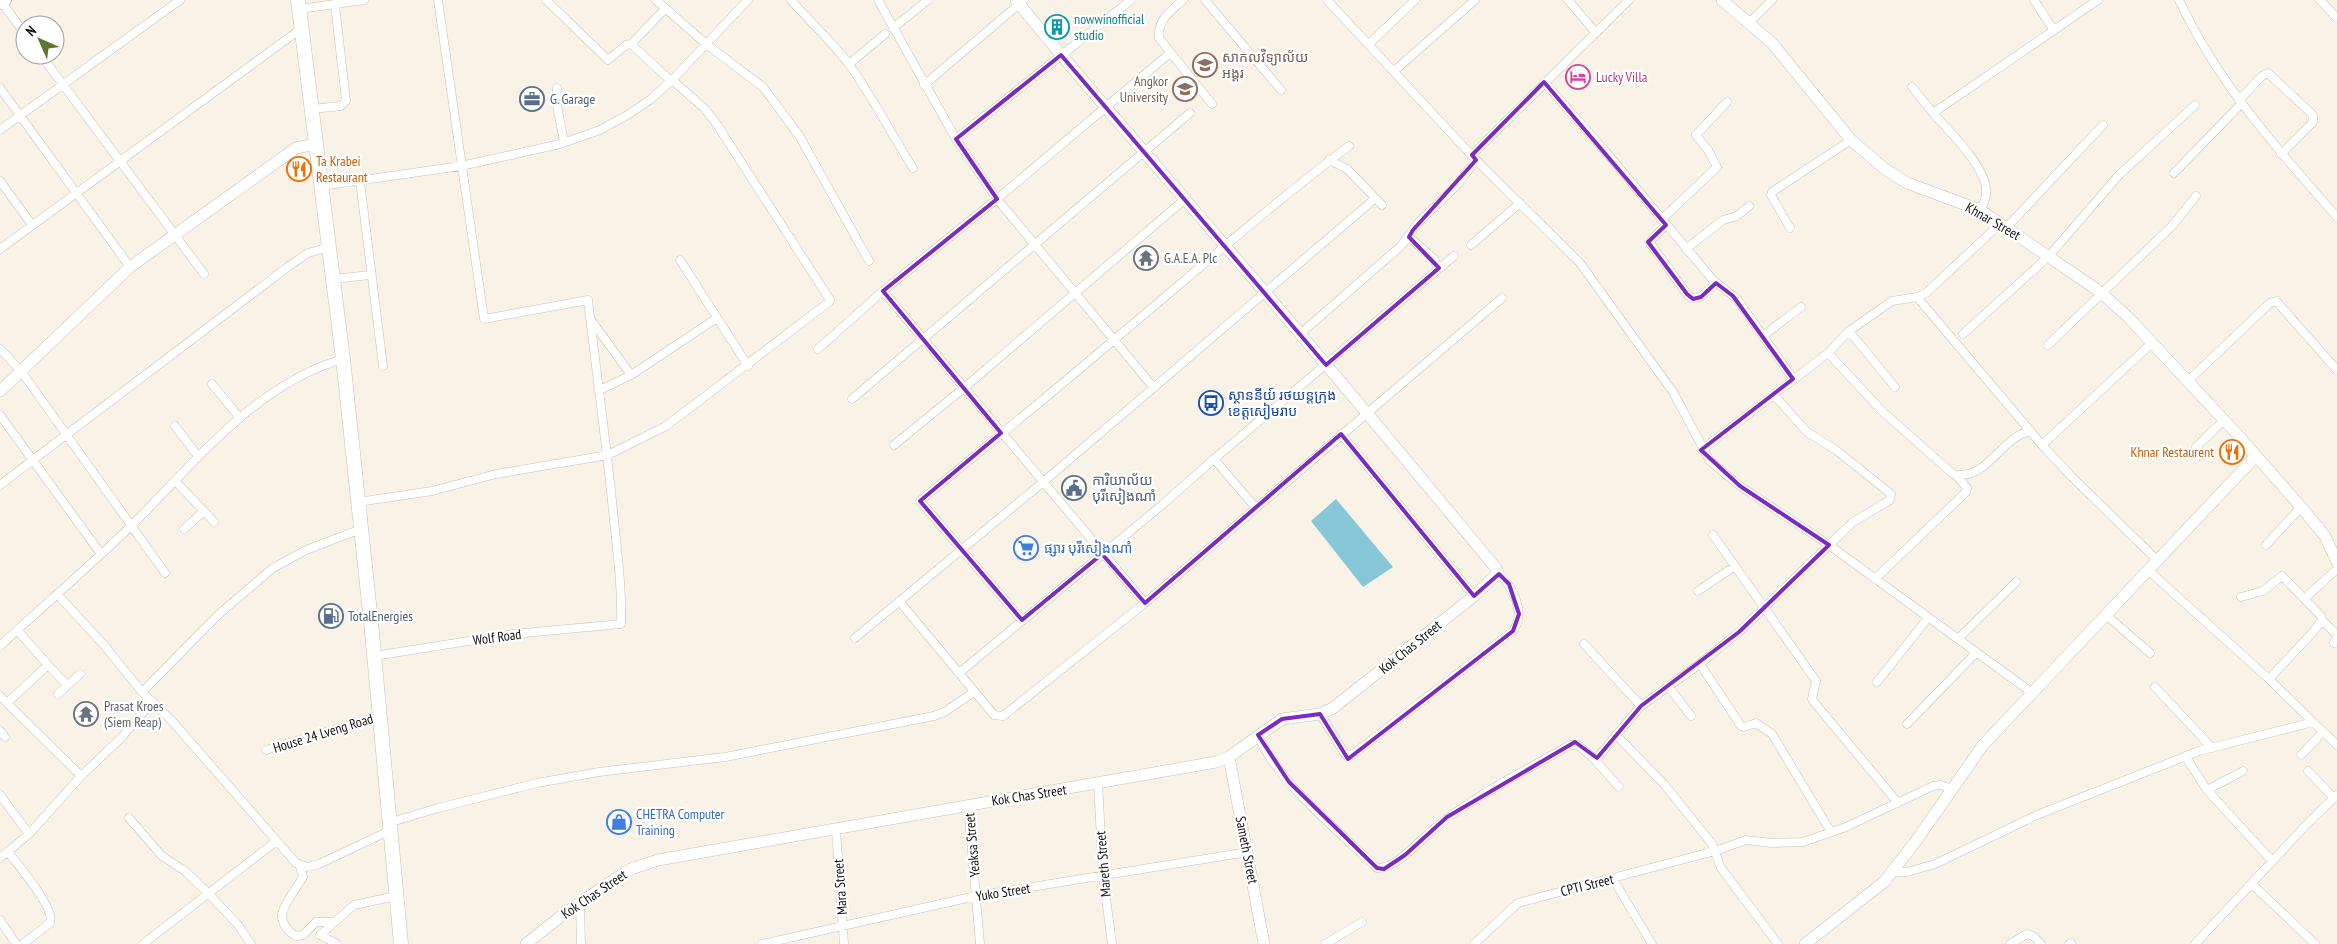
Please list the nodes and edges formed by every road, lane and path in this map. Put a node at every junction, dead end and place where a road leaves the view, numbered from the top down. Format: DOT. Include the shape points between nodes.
graph roads {
  1 [pos="180,0"];
  2 [pos="364,0"];
  3 [pos="438,0"];
  4 [pos="546,0"];
  5 [pos="656,0"];
  6 [pos="748,0"];
  7 [pos="791,0"];
  8 [pos="878,0"];
  9 [pos="928,0"];
  10 [pos="1132,0"];
  11 [pos="1183,0"];
  12 [pos="1206,0"];
  13 [pos="1327,0"];
  14 [pos="1415,0"];
  15 [pos="1475,0"];
  16 [pos="1568,0"];
  17 [pos="1629,0"];
  18 [pos="1722,0"];
  19 [pos="1772,0"];
  20 [pos="2034,0"];
  21 [pos="2179,0"];
  22 [pos="2320,0"];
  23 [pos="2,1"];
  24 [pos="1020,1"];
  25 [pos="2094,1"];
  26 [pos="299,5"];
  27 [pos="335,5"];
  28 [pos="665,9"];
  29 [pos="2337,18"];
  30 [pos="15,20"];
  31 [pos="1749,23"];
  32 [pos="302,28"];
  33 [pos="893,28"];
  34 [pos="2054,29"];
  35 [pos="1596,33"];
  36 [pos="885,34"];
  37 [pos="631,44"];
  38 [pos="705,44"];
  39 [pos="1369,44"];
  40 [pos="1170,53"];
  41 [pos="1061,55"];
  42 [pos="849,64"];
  43 [pos="49,65"];
  44 [pos="1394,71"];
  45 [pos="672,81"];
  46 [pos="1544,82"];
  47 [pos="63,84"];
  48 [pos="924,85"];
  49 [pos="1912,86"];
  50 [pos="0,88"];
  51 [pos="557,88"];
  52 [pos="1281,90"];
  53 [pos="1727,102"];
  54 [pos="2240,102"];
  55 [pos="1212,104"];
  56 [pos="2195,105"];
  57 [pos="1106,107"];
  58 [pos="312,109"];
  59 [pos="1190,113"];
  60 [pos="1933,113"];
  61 [pos="20,116"];
  62 [pos="2103,125"];
  63 [pos="0,130"];
  64 [pos="956,139"];
  65 [pos="1850,140"];
  66 [pos="564,142"];
  67 [pos="316,144"];
  68 [pos="1349,146"];
  69 [pos="1142,152"];
  70 [pos="2281,154"];
  71 [pos="1474,158"];
  72 [pos="1329,160"];
  73 [pos="121,161"];
  74 [pos="461,166"];
  75 [pos="913,168"];
  76 [pos="2174,173"];
  77 [pos="0,181"];
  78 [pos="360,181"];
  79 [pos="321,186"];
  80 [pos="76,193"];
  81 [pos="2196,196"];
  82 [pos="997,199"];
  83 [pos="1184,200"];
  84 [pos="1371,202"];
  85 [pos="1520,203"];
  86 [pos="1382,205"];
  87 [pos="1749,206"];
  88 [pos="1980,210"];
  89 [pos="2337,217"];
  90 [pos="1663,222"];
  91 [pos="32,225"];
  92 [pos="2004,225"];
  93 [pos="1790,228"];
  94 [pos="175,235"];
  95 [pos="1409,237"];
  96 [pos="1034,244"];
  97 [pos="1225,245"];
  98 [pos="1471,245"];
  99 [pos="329,247"];
  100 [pos="0,248"];
  101 [pos="1686,249"];
  102 [pos="1454,256"];
  103 [pos="2048,257"];
  104 [pos="680,260"];
  105 [pos="869,261"];
  106 [pos="130,268"];
  107 [pos="1438,269"];
  108 [pos="204,274"];
  109 [pos="370,275"];
  110 [pos="333,278"];
  111 [pos="1716,283"];
  112 [pos="883,291"];
  113 [pos="1265,293"];
  114 [pos="1075,294"];
  115 [pos="2102,294"];
  116 [pos="1917,297"];
  117 [pos="1502,298"];
  118 [pos="1801,307"];
  119 [pos="590,318"];
  120 [pos="717,318"];
  121 [pos="1849,331"];
  122 [pos="1300,334"];
  123 [pos="1963,334"];
  124 [pos="1763,336"];
  125 [pos="923,338"];
  126 [pos="1114,340"];
  127 [pos="2152,343"];
  128 [pos="2048,345"];
  129 [pos="0,349"];
  130 [pos="818,349"];
  131 [pos="1828,353"];
  132 [pos="343,359"];
  133 [pos="382,366"];
  134 [pos="748,366"];
  135 [pos="1326,366"];
  136 [pos="2337,370"];
  137 [pos="22,371"];
  138 [pos="631,375"];
  139 [pos="1793,378"];
  140 [pos="2188,381"];
  141 [pos="212,384"];
  142 [pos="1895,386"];
  143 [pos="964,388"];
  144 [pos="1154,388"];
  145 [pos="0,391"];
  146 [pos="598,392"];
  147 [pos="1773,394"];
  148 [pos="852,399"];
  149 [pos="1366,413"];
  150 [pos="0,416"];
  151 [pos="240,418"];
  152 [pos="2224,420"];
  153 [pos="175,426"];
  154 [pos="2031,431"];
  155 [pos="1001,432"];
  156 [pos="66,433"];
  157 [pos="1341,434"];
  158 [pos="894,445"];
  159 [pos="2042,445"];
  160 [pos="2196,447"];
  161 [pos="1703,449"];
  162 [pos="608,455"];
  163 [pos="198,456"];
  164 [pos="2256,456"];
  165 [pos="1214,459"];
  166 [pos="33,460"];
  167 [pos="1956,475"];
  168 [pos="175,481"];
  169 [pos="1042,483"];
  170 [pos="0,485"];
  171 [pos="358,502"];
  172 [pos="1255,507"];
  173 [pos="2301,507"];
  174 [pos="204,511"];
  175 [pos="214,522"];
  176 [pos="131,526"];
  177 [pos="184,529"];
  178 [pos="361,529"];
  179 [pos="1713,535"];
  180 [pos="1828,545"];
  181 [pos="2266,545"];
  182 [pos="962,548"];
  183 [pos="101,554"];
  184 [pos="1102,554"];
  185 [pos="2157,560"];
  186 [pos="2337,562"];
  187 [pos="1735,566"];
  188 [pos="2337,569"];
  189 [pos="2148,570"];
  190 [pos="166,573"];
  191 [pos="1498,573"];
  192 [pos="1875,579"];
  193 [pos="2016,582"];
  194 [pos="1698,591"];
  195 [pos="58,595"];
  196 [pos="1474,596"];
  197 [pos="2241,597"];
  198 [pos="2305,598"];
  199 [pos="899,601"];
  200 [pos="1145,603"];
  201 [pos="1765,608"];
  202 [pos="2106,614"];
  203 [pos="1928,618"];
  204 [pos="1022,620"];
  205 [pos="2322,620"];
  206 [pos="18,630"];
  207 [pos="2337,635"];
  208 [pos="855,638"];
  209 [pos="1958,639"];
  210 [pos="1584,644"];
  211 [pos="0,646"];
  212 [pos="1976,653"];
  213 [pos="2150,653"];
  214 [pos="374,656"];
  215 [pos="1700,664"];
  216 [pos="48,665"];
  217 [pos="959,673"];
  218 [pos="80,674"];
  219 [pos="2269,679"];
  220 [pos="1877,682"];
  221 [pos="67,685"];
  222 [pos="1668,686"];
  223 [pos="2155,687"];
  224 [pos="142,692"];
  225 [pos="974,692"];
  226 [pos="2032,692"];
  227 [pos="58,694"];
  228 [pos="0,696"];
  229 [pos="152,702"];
  230 [pos="7,704"];
  231 [pos="1641,706"];
  232 [pos="1320,714"];
  233 [pos="379,716"];
  234 [pos="1691,716"];
  235 [pos="2313,722"];
  236 [pos="1907,724"];
  237 [pos="2323,732"];
  238 [pos="1616,735"];
  239 [pos="1258,736"];
  240 [pos="2337,745"];
  241 [pos="2212,748"];
  242 [pos="266,750"];
  243 [pos="2301,755"];
  244 [pos="2185,756"];
  245 [pos="1229,757"];
  246 [pos="1594,759"];
  247 [pos="2243,771"];
  248 [pos="2308,771"];
  249 [pos="81,776"];
  250 [pos="1098,783"];
  251 [pos="1619,787"];
  252 [pos="1951,788"];
  253 [pos="2207,790"];
  254 [pos="0,794"];
  255 [pos="2336,797"];
  256 [pos="1898,803"];
  257 [pos="968,805"];
  258 [pos="129,818"];
  259 [pos="389,827"];
  260 [pos="836,829"];
  261 [pos="1831,832"];
  262 [pos="29,834"];
  263 [pos="276,842"];
  264 [pos="8,852"];
  265 [pos="1248,852"];
  266 [pos="1715,852"];
  267 [pos="0,858"];
  268 [pos="2272,861"];
  269 [pos="300,866"];
  270 [pos="1893,872"];
  271 [pos="1103,876"];
  272 [pos="1613,879"];
  273 [pos="2252,884"];
  274 [pos="208,893"];
  275 [pos="396,896"];
  276 [pos="976,896"];
  277 [pos="580,904"];
  278 [pos="0,920"];
  279 [pos="333,922"];
  280 [pos="1362,922"];
  281 [pos="842,925"];
  282 [pos="294,935"];
  283 [pos="303,935"];
  284 [pos="320,935"];
  285 [pos="16,944"];
  286 [pos="23,944"];
  287 [pos="143,944"];
  288 [pos="251,944"];
  289 [pos="298,944"];
  290 [pos="337,944"];
  291 [pos="400,944"];
  292 [pos="526,944"];
  293 [pos="581,944"];
  294 [pos="762,944"];
  295 [pos="844,944"];
  296 [pos="980,944"];
  297 [pos="1112,944"];
  298 [pos="1264,944"];
  299 [pos="1325,944"];
  300 [pos="1474,944"];
  301 [pos="1652,944"];
  302 [pos="1778,944"];
  303 [pos="1805,944"];
  304 [pos="2010,944"];
  305 [pos="2041,944"];
  306 [pos="2195,944"];
  307 [pos="2315,944"];
  1 -- 47 [label="street"];
  2 -- 27 [label="street"];
  3 -- 74 [label="street"];
  4 -- 37 [label="street" via="608,60"];
  5 -- 28 [label="street"];
  6 -- 38 [label="street"];
  7 -- 42 [label="street"];
  8 -- 33 [label="street"];
  9 -- 33 [label="street"];
  10 -- 41 [label="street"];
  11 -- 40 [label="street" via="1158,29 1159,38"];
  12 -- 52 [label="street"];
  13 -- 39 [label="street"];
  14 -- 39 [label="street"];
  15 -- 44 [label="street"];
  16 -- 35 [label="street"];
  17 -- 35 [label="street"];
  18 -- 31 [label="street, Khnar Street"];
  19 -- 31 [label="street"];
  20 -- 34 [label="street"];
  21 -- 54 [label="street" via="2220,75"];
  22 -- 29 [label="street"];
  23 -- 30 [label="street"];
  24 -- 41 [label="street"];
  24 -- 48 [label="street"];
  25 -- 34 [label="street"];
  26 -- 27 [label="street"];
  26 -- 32 [label="highway"];
  27 -- 58 [label="street" via="346,101 341,106"];
  28 -- 37 [label="street"];
  28 -- 38 [label="street"];
  31 -- 65 [label="street, Khnar Street" via="1772,43"];
  32 -- 58 [label="highway"];
  32 -- 73 [label="street"];
  33 -- 48 [label="street"];
  34 -- 60 [label="street"];
  35 -- 46 [label="street"];
  36 -- 42 [label="street"];
  37 -- 45 [label="street"];
  38 -- 45 [label="street"];
  38 -- 105 [label="street" via="763,86 800,137"];
  39 -- 44 [label="street"];
  40 -- 55 [label="street"];
  40 -- 57 [label="street"];
  41 -- 57 [label="street"];
  41 -- 64 [label="street"];
  42 -- 75 [label="street"];
  43 -- 47 [label="street"];
  44 -- 71 [label="street"];
  45 -- 66 [label="street" via="629,114 600,130"];
  45 -- 134 [label="street" via="704,108 716,123 830,300"];
  46 -- 71 [label="street"];
  46 -- 90 [label="street"];
  47 -- 61 [label="street"];
  47 -- 73 [label="street"];
  48 -- 64 [label="street"];
  49 -- 60 [label="street"];
  50 -- 61 [label="street"];
  51 -- 66 [label="street" via="556,100"];
  53 -- 90 [label="street" via="1696,135 1717,166"];
  54 -- 70 [label="street"];
  54 -- 70 [label="street" via="2268,73 2313,115 2313,122"];
  54 -- 76 [label="street"];
  56 -- 103 [label="street" via="2119,175"];
  57 -- 69 [label="street"];
  57 -- 82 [label="street"];
  58 -- 67 [label="highway"];
  59 -- 69 [label="street"];
  60 -- 88 [label="street" via="1982,176 1986,199"];
  61 -- 63 [label="street"];
  61 -- 80 [label="street"];
  62 -- 92 [label="street"];
  64 -- 82 [label="street"];
  65 -- 88 [label="street, Khnar Street" via="1885,169 1907,182"];
  65 -- 93 [label="street" via="1772,192"];
  66 -- 74 [label="street"];
  67 -- 79 [label="highway"];
  67 -- 94 [label="street" via="296,148"];
  68 -- 72 [label="street"];
  69 -- 83 [label="street"];
  69 -- 96 [label="street"];
  70 -- 89 [label="street"];
  71 -- 85 [label="street"];
  71 -- 95 [label="street" via="1457,185"];
  72 -- 86 [label="street" via="1347,169"];
  72 -- 97 [label="street"];
  73 -- 80 [label="street"];
  73 -- 94 [label="street"];
  74 -- 78 [label="street"];
  74 -- 119 [label="street" via="484,318 588,300"];
  77 -- 91 [label="street"];
  78 -- 79 [label="street"];
  78 -- 109 [label="street"];
  79 -- 99 [label="highway"];
  80 -- 91 [label="street"];
  80 -- 106 [label="street"];
  81 -- 115 [label="street" via="2173,225"];
  82 -- 96 [label="street"];
  82 -- 112 [label="street"];
  83 -- 97 [label="street"];
  83 -- 114 [label="street"];
  84 -- 113 [label="street"];
  85 -- 98 [label="street"];
  85 -- 161 [label="street" via="1580,263 1673,392"];
  87 -- 101 [label="street" via="1736,216 1723,220"];
  88 -- 92 [label="street, Khnar Street"];
  90 -- 101 [label="street"];
  90 -- 111 [label="street" via="1650,243 1691,298 1701,297"];
  91 -- 100 [label="street"];
  92 -- 103 [label="street, Khnar Street"];
  92 -- 116 [label="street" via="1926,293"];
  94 -- 106 [label="street"];
  94 -- 108 [label="street"];
  95 -- 107 [label="street" via="1434,259"];
  95 -- 122 [label="street"];
  96 -- 114 [label="street"];
  96 -- 125 [label="street"];
  97 -- 113 [label="street"];
  97 -- 126 [label="street"];
  99 -- 110 [label="highway"];
  99 -- 156 [label="street" via="308,252"];
  101 -- 111 [label="street"];
  102 -- 107 [label="street"];
  103 -- 115 [label="street, Khnar Street"];
  103 -- 123 [label="street"];
  104 -- 120 [label="street"];
  106 -- 137 [label="street"];
  107 -- 135 [label="street"];
  109 -- 110 [label="street"];
  109 -- 133 [label="street"];
  110 -- 132 [label="highway"];
  111 -- 124 [label="street" via="1737,300"];
  112 -- 125 [label="street"];
  112 -- 130 [label="street"];
  113 -- 122 [label="street"];
  113 -- 144 [label="street"];
  114 -- 126 [label="street"];
  114 -- 143 [label="street"];
  115 -- 127 [label="street, Khnar Street"];
  115 -- 128 [label="street"];
  116 -- 121 [label="street" via="1892,301"];
  116 -- 154 [label="street"];
  117 -- 149 [label="street"];
  118 -- 124 [label="street"];
  119 -- 138 [label="street"];
  119 -- 146 [label="street"];
  120 -- 134 [label="street"];
  120 -- 138 [label="street"];
  121 -- 131 [label="street"];
  121 -- 142 [label="street"];
  122 -- 135 [label="street"];
  124 -- 139 [label="street"];
  125 -- 143 [label="street"];
  125 -- 148 [label="street"];
  126 -- 144 [label="street"];
  126 -- 155 [label="street"];
  127 -- 140 [label="street, Khnar Street"];
  127 -- 159 [label="street"];
  129 -- 137 [label="street"];
  131 -- 139 [label="street"];
  131 -- 167 [label="street" via="1882,411"];
  132 -- 151 [label="street" via="321,365 272,394"];
  132 -- 171 [label="highway"];
  134 -- 162 [label="street" via="666,426"];
  135 -- 149 [label="street"];
  135 -- 165 [label="street"];
  136 -- 140 [label="street" via="2276,300"];
  137 -- 145 [label="street"];
  137 -- 156 [label="street"];
  138 -- 146 [label="street"];
  139 -- 147 [label="street"];
  140 -- 152 [label="street, Khnar Street"];
  141 -- 151 [label="street"];
  143 -- 155 [label="street"];
  143 -- 158 [label="street"];
  144 -- 169 [label="street"];
  146 -- 162 [label="street"];
  147 -- 161 [label="street"];
  147 -- 180 [label="street" via="1807,432 1836,450 1892,496 1853,522"];
  149 -- 157 [label="street"];
  149 -- 191 [label="street"];
  150 -- 166 [label="street"];
  151 -- 163 [label="street"];
  152 -- 160 [label="street"];
  152 -- 164 [label="street, Khnar Street"];
  153 -- 163 [label="street"];
  154 -- 159 [label="street"];
  154 -- 167 [label="street" via="2015,436 1982,468"];
  155 -- 169 [label="street"];
  155 -- 182 [label="street" via="920,501"];
  156 -- 166 [label="street"];
  156 -- 176 [label="street"];
  157 -- 172 [label="street"];
  157 -- 196 [label="street"];
  159 -- 185 [label="street"];
  161 -- 180 [label="street" via="1710,461 1740,486"];
  162 -- 171 [label="street" via="496,474 432,491"];
  162 -- 214 [label="street, Wolf Road" via="622,593 621,624 513,634"];
  163 -- 168 [label="street"];
  164 -- 173 [label="street, Khnar Street"];
  164 -- 185 [label="street"];
  165 -- 172 [label="street"];
  165 -- 184 [label="street"];
  166 -- 170 [label="street"];
  166 -- 183 [label="street"];
  167 -- 192 [label="street" via="1967,488 1966,492"];
  168 -- 174 [label="street"];
  168 -- 176 [label="street"];
  169 -- 182 [label="street"];
  169 -- 184 [label="street"];
  171 -- 178 [label="highway"];
  172 -- 200 [label="street"];
  173 -- 181 [label="street"];
  173 -- 186 [label="street, Khnar Street" via="2325,536"];
  174 -- 175 [label="street"];
  174 -- 177 [label="street"];
  176 -- 183 [label="street"];
  176 -- 190 [label="street"];
  178 -- 214 [label="highway"];
  178 -- 224 [label="street" via="306,550 273,568 219,614"];
  179 -- 187 [label="street"];
  180 -- 192 [label="street"];
  180 -- 201 [label="street"];
  182 -- 199 [label="street"];
  182 -- 204 [label="street"];
  183 -- 195 [label="street"];
  184 -- 200 [label="street"];
  184 -- 204 [label="street"];
  185 -- 189 [label="street"];
  187 -- 194 [label="street"];
  187 -- 201 [label="street"];
  188 -- 198 [label="street"];
  189 -- 202 [label="street"];
  189 -- 219 [label="street"];
  191 -- 196 [label="street, Kok Chas Street"];
  191 -- 232 [label="street" via="1509,584 1516,602 1519,614 1513,631 1352,755 1345,754"];
  192 -- 203 [label="street"];
  193 -- 209 [label="street"];
  195 -- 206 [label="street"];
  195 -- 224 [label="street"];
  196 -- 232 [label="street, Kok Chas Street" via="1333,708"];
  197 -- 198 [label="street" via="2263,592 2282,576"];
  198 -- 205 [label="street"];
  199 -- 208 [label="street"];
  199 -- 217 [label="street"];
  200 -- 225 [label="street" via="1003,716 994,715"];
  201 -- 215 [label="street"];
  201 -- 256 [label="street" via="1816,681 1814,702"];
  202 -- 213 [label="street"];
  202 -- 226 [label="street"];
  203 -- 209 [label="street"];
  203 -- 220 [label="street"];
  204 -- 217 [label="street"];
  205 -- 207 [label="street"];
  205 -- 219 [label="street"];
  206 -- 211 [label="street"];
  206 -- 216 [label="street"];
  209 -- 212 [label="street"];
  210 -- 231 [label="street"];
  212 -- 226 [label="street"];
  212 -- 236 [label="street"];
  214 -- 233 [label="highway"];
  215 -- 222 [label="street"];
  215 -- 261 [label="street" via="1741,726 1756,724 1772,734"];
  216 -- 221 [label="street"];
  216 -- 230 [label="street"];
  217 -- 225 [label="street"];
  218 -- 221 [label="street"];
  219 -- 235 [label="street"];
  221 -- 227 [label="street"];
  222 -- 231 [label="street"];
  222 -- 234 [label="street"];
  223 -- 241 [label="street"];
  224 -- 229 [label="street"];
  225 -- 259 [label="street" via="934,716 725,757 598,772 537,783 438,808"];
  226 -- 252 [label="street" via="1983,745"];
  228 -- 230 [label="street"];
  229 -- 249 [label="street" via="121,738"];
  229 -- 263 [label="street"];
  230 -- 249 [label="street"];
  231 -- 238 [label="street"];
  232 -- 239 [label="street, Kok Chas Street" via="1282,719"];
  233 -- 242 [label="street, House 24 Lveng Road"];
  233 -- 259 [label="highway"];
  235 -- 237 [label="street"];
  235 -- 241 [label="street"];
  237 -- 240 [label="street"];
  237 -- 243 [label="street"];
  238 -- 246 [label="street"];
  238 -- 266 [label="street" via="1664,784"];
  239 -- 245 [label="street, Kok Chas Street"];
  239 -- 246 [label="street" via="1264,751 1289,782 1377,868 1384,868 1405,855 1447,817 1570,745 1578,745"];
  241 -- 244 [label="street"];
  244 -- 253 [label="street"];
  244 -- 270 [label="street" via="2037,815 1934,864 1907,872"];
  245 -- 250 [label="street, Kok Chas Street"];
  245 -- 265 [label="street, Sameth Street"];
  246 -- 251 [label="street"];
  247 -- 253 [label="street"];
  248 -- 255 [label="street"];
  249 -- 262 [label="street"];
  250 -- 257 [label="street, Kok Chas Street"];
  250 -- 271 [label="street, Mareth Street"];
  252 -- 256 [label="street, CPTI Street" via="1938,784"];
  252 -- 270 [label="street"];
  253 -- 268 [label="street"];
  254 -- 262 [label="street"];
  255 -- 268 [label="street"];
  256 -- 261 [label="street, CPTI Street"];
  257 -- 260 [label="street, Kok Chas Street"];
  257 -- 276 [label="street, Yeaksa Street"];
  258 -- 274 [label="street" via="162,856 185,871"];
  259 -- 269 [label="street" via="319,864"];
  259 -- 275 [label="highway"];
  260 -- 277 [label="street, Kok Chas Street" via="658,860 631,869"];
  260 -- 281 [label="street, Mara Street"];
  261 -- 266 [label="street, CPTI Street" via="1803,842 1746,840"];
  262 -- 264 [label="street"];
  263 -- 269 [label="street"];
  263 -- 274 [label="street"];
  264 -- 267 [label="street"];
  264 -- 286 [label="street" via="43,899 51,916 50,923"];
  265 -- 271 [label="street, Yuko Street"];
  265 -- 298 [label="street, Sameth Street"];
  266 -- 272 [label="street, CPTI Street"];
  266 -- 302 [label="street" via="1721,868"];
  268 -- 273 [label="street"];
  269 -- 282 [label="street" via="303,878 282,916"];
  270 -- 303 [label="street" via="1868,896"];
  271 -- 276 [label="street, Yuko Street"];
  271 -- 297 [label="street, Mareth Street"];
  272 -- 300 [label="street, CPTI Street" via="1518,903"];
  272 -- 301 [label="street"];
  273 -- 306 [label="street"];
  273 -- 307 [label="street"];
  274 -- 287 [label="street"];
  274 -- 288 [label="street"];
  275 -- 279 [label="street" via="354,905"];
  275 -- 291 [label="highway"];
  276 -- 281 [label="street, Yuko Street"];
  276 -- 296 [label="street, Yeaksa Street"];
  277 -- 292 [label="street, Kok Chas Street"];
  277 -- 293 [label="street"];
  278 -- 285 [label="street"];
  279 -- 283 [label="street" via="316,922"];
  279 -- 284 [label="street"];
  280 -- 299 [label="street"];
  281 -- 294 [label="street, Yuko Street"];
  281 -- 295 [label="street, Mara Street"];
  282 -- 283 [label="street"];
  282 -- 289 [label="street"];
  283 -- 284 [label="street"];
  284 -- 290 [label="street"];
  304 -- 305 [label="street" via="2026,934"];
}
